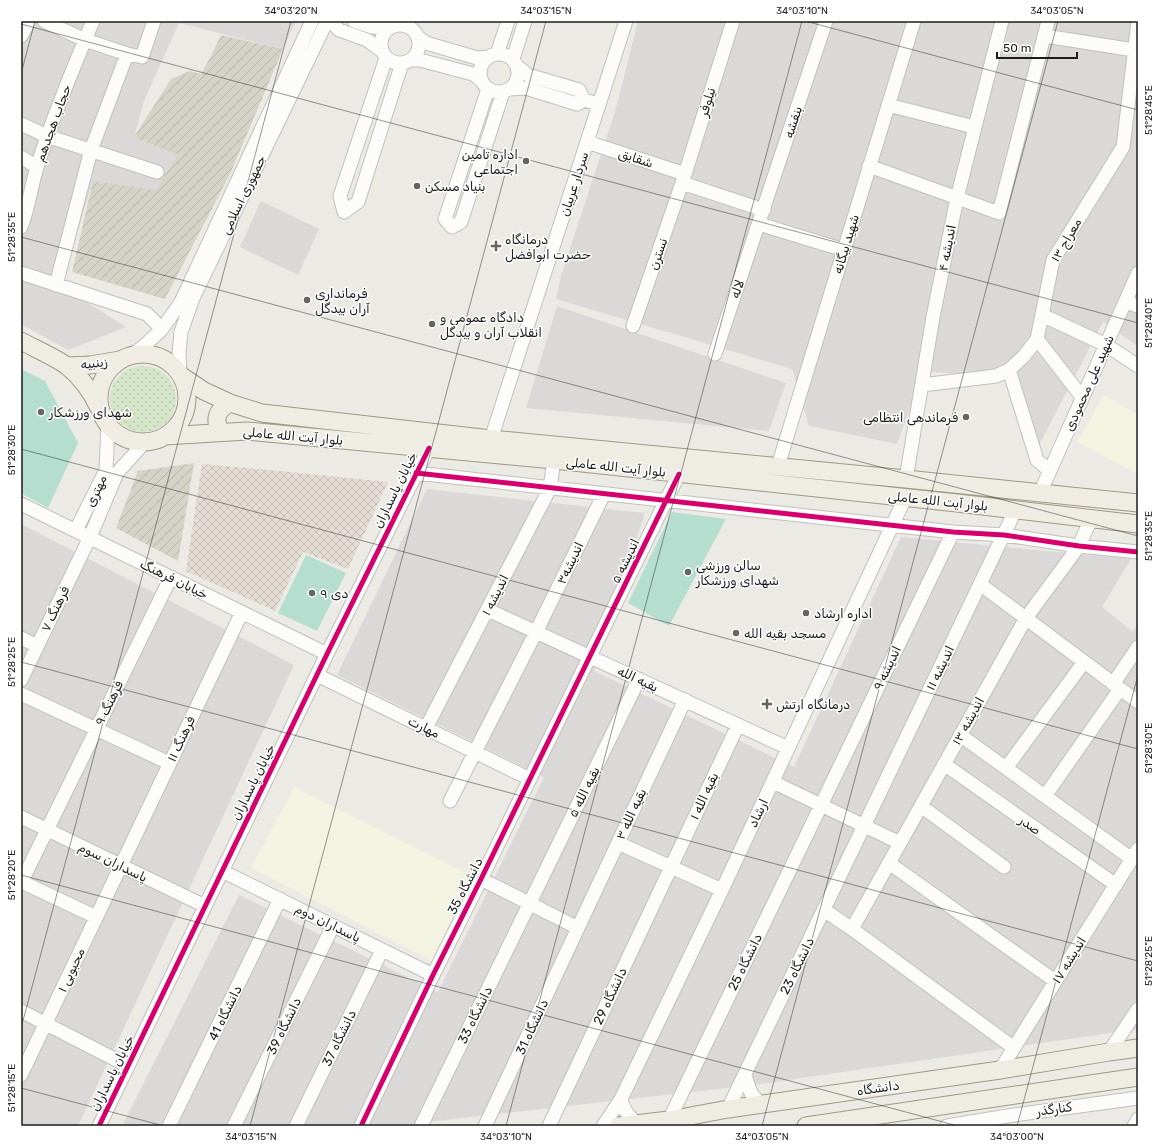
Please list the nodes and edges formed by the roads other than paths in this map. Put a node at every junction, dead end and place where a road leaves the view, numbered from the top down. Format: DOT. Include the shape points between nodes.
graph roads {
  1 [pos="29,21"];
  2 [pos="44,21"];
  3 [pos="93,21"];
  4 [pos="154,21"];
  5 [pos="312,21"];
  6 [pos="327,21"];
  7 [pos="331,21"];
  8 [pos="354,21"];
  9 [pos="508,21"];
  10 [pos="525,21"];
  11 [pos="626,21"];
  12 [pos="732,21"];
  13 [pos="826,21"];
  14 [pos="914,21"];
  15 [pos="1002,21"];
  16 [pos="1048,21"];
  17 [pos="1138,22"];
  18 [pos="395,25"];
  19 [pos="416,29"];
  20 [pos="21,36"];
  21 [pos="1045,36"];
  22 [pos="85,40"];
  23 [pos="1134,50"];
  24 [pos="126,54"];
  25 [pos="384,54"];
  26 [pos="493,55"];
  27 [pos="406,62"];
  28 [pos="515,62"];
  29 [pos="484,84"];
  30 [pos="507,91"];
  31 [pos="584,100"];
  32 [pos="599,104"];
  33 [pos="888,105"];
  34 [pos="21,124"];
  35 [pos="974,127"];
  36 [pos="47,136"];
  37 [pos="587,142"];
  38 [pos="91,150"];
  39 [pos="21,157"];
  40 [pos="869,166"];
  41 [pos="37,167"];
  42 [pos="157,172"];
  43 [pos="683,178"];
  44 [pos="957,198"];
  45 [pos="764,210"];
  46 [pos="22,220"];
  47 [pos="759,224"];
  48 [pos="844,250"];
  49 [pos="1138,272"];
  50 [pos="21,273"];
  51 [pos="56,285"];
  52 [pos="1125,302"];
  53 [pos="1138,306"];
  54 [pos="1042,315"];
  55 [pos="633,326"];
  56 [pos="162,329"];
  57 [pos="1037,339"];
  58 [pos="21,341"];
  59 [pos="1106,345"];
  60 [pos="715,354"];
  61 [pos="126,357"];
  62 [pos="67,366"];
  63 [pos="1138,366"];
  64 [pos="1009,370"];
  65 [pos="181,376"];
  66 [pos="922,385"];
  67 [pos="1082,397"];
  68 [pos="230,403"];
  69 [pos="105,420"];
  70 [pos="221,432"];
  71 [pos="165,436"];
  72 [pos="491,439"];
  73 [pos="145,442"];
  74 [pos="429,448"];
  75 [pos="554,460"];
  76 [pos="778,466"];
  77 [pos="1050,471"];
  78 [pos="416,473"];
  79 [pos="680,474"];
  80 [pos="906,479"];
  81 [pos="550,488"];
  82 [pos="1040,493"];
  83 [pos="604,494"];
  84 [pos="905,498"];
  85 [pos="666,501"];
  86 [pos="1138,503"];
  87 [pos="22,506"];
  88 [pos="1016,509"];
  89 [pos="1092,519"];
  90 [pos="1138,524"];
  91 [pos="893,525"];
  92 [pos="76,530"];
  93 [pos="953,532"];
  94 [pos="1004,535"];
  95 [pos="90,538"];
  96 [pos="1079,546"];
  97 [pos="1138,552"];
  98 [pos="171,577"];
  99 [pos="980,584"];
  100 [pos="488,610"];
  101 [pos="242,612"];
  102 [pos="1026,618"];
  103 [pos="536,632"];
  104 [pos="21,638"];
  105 [pos="37,646"];
  106 [pos="1138,647"];
  107 [pos="327,654"];
  108 [pos="590,657"];
  109 [pos="1084,662"];
  110 [pos="317,675"];
  111 [pos="639,679"];
  112 [pos="21,680"];
  113 [pos="1116,686"];
  114 [pos="21,694"];
  115 [pos="685,700"];
  116 [pos="1138,702"];
  117 [pos="738,725"];
  118 [pos="426,728"];
  119 [pos="96,729"];
  120 [pos="960,735"];
  121 [pos="788,748"];
  122 [pos="475,752"];
  123 [pos="170,763"];
  124 [pos="944,764"];
  125 [pos="1006,768"];
  126 [pos="530,779"];
  127 [pos="773,782"];
  128 [pos="1045,796"];
  129 [pos="450,801"];
  130 [pos="821,805"];
  131 [pos="920,806"];
  132 [pos="21,817"];
  133 [pos="864,826"];
  134 [pos="47,830"];
  135 [pos="618,843"];
  136 [pos="900,843"];
  137 [pos="1135,854"];
  138 [pos="889,863"];
  139 [pos="121,865"];
  140 [pos="671,867"];
  141 [pos="1004,867"];
  142 [pos="222,871"];
  143 [pos="481,879"];
  144 [pos="21,883"];
  145 [pos="1116,885"];
  146 [pos="722,890"];
  147 [pos="280,899"];
  148 [pos="529,904"];
  149 [pos="205,906"];
  150 [pos="824,910"];
  151 [pos="96,917"];
  152 [pos="333,926"];
  153 [pos="578,928"];
  154 [pos="852,929"];
  155 [pos="382,950"];
  156 [pos="433,975"];
  157 [pos="1055,981"];
  158 [pos="1138,1009"];
  159 [pos="21,1011"];
  160 [pos="45,1024"];
  161 [pos="1014,1048"];
  162 [pos="1133,1049"];
  163 [pos="1109,1052"];
  164 [pos="128,1066"];
  165 [pos="1000,1070"];
  166 [pos="21,1076"];
  167 [pos="745,1076"];
  168 [pos="1135,1077"];
  169 [pos="1138,1098"];
  170 [pos="621,1099"];
  171 [pos="761,1105"];
  172 [pos="728,1110"];
  173 [pos="1138,1119"];
  174 [pos="669,1120"];
  175 [pos="637,1124"];
  176 [pos="99,1126"];
  177 [pos="169,1126"];
  178 [pos="234,1126"];
  179 [pos="296,1126"];
  180 [pos="361,1126"];
  181 [pos="421,1126"];
  182 [pos="485,1126"];
  183 [pos="549,1126"];
  184 [pos="603,1126"];
  185 [pos="618,1126"];
  186 [pos="806,1126"];
  187 [pos="947,1126"];
  188 [pos="1134,1126"];
  1 -- 20 [label="street"];
  2 -- 22 [label="street"];
  3 -- 22 [label="street, حجاب هجدهم"];
  4 -- 24 [label="street" via="142,57"];
  5 -- 56 [label="street, جمهوری اسلامی" via="180,302"];
  6 -- 65 [label="street, جمهوری اسلامی" via="193,298 181,332"];
  7 -- 25 [label="street" via="339,30 367,40"];
  8 -- 18 [label="street" via="372,27"];
  9 -- 26 [label="street"];
  10 -- 28 [label="street"];
  11 -- 32 [label="street, سردار عربیان"];
  12 -- 43 [label="street, نیلوفر"];
  13 -- 45 [label="street, بنفشه"];
  14 -- 33 [label="street, شهید بیگانه"];
  15 -- 35 [label="street, اندیشه ۴"];
  16 -- 21 [label="street"];
  17 -- 23 [label="street, معراج ۱۳"];
  18 -- 19 [label="street"];
  18 -- 25 [label="street" via="384,32 380,44"];
  19 -- 26 [label="street" via="426,43 477,58"];
  19 -- 27 [label="street" via="418,50 415,56"];
  21 -- 23 [label="street"];
  21 -- 44 [label="street" via="999,213"];
  22 -- 24 [label="street"];
  22 -- 36 [label="street, حجاب هجدهم"];
  23 -- 54 [label="street, معراج ۱۳" via="1123,148 1053,260"];
  24 -- 38 [label="street"];
  25 -- 27 [label="street" via="391,61"];
  25 -- 27 [label="street" via="340,196 344,212 358,202"];
  26 -- 28 [label="street" via="508,56"];
  26 -- 29 [label="street" via="484,61 481,67 480,73"];
  27 -- 29 [label="street" via="420,60 473,74"];
  28 -- 30 [label="street" via="519,72 518,79"];
  28 -- 31 [label="street" via="528,75 579,90"];
  29 -- 30 [label="street" via="495,92"];
  29 -- 30 [label="street" via="445,219 452,227 461,222"];
  30 -- 31 [label="street" via="526,88 577,104"];
  31 -- 32 [label="street"];
  32 -- 37 [label="street, سردار عربیان"];
  33 -- 35 [label="street"];
  33 -- 40 [label="street, شهید بیگانه"];
  34 -- 36 [label="street"];
  35 -- 44 [label="street, اندیشه ۴"];
  36 -- 38 [label="street"];
  36 -- 41 [label="street, حجاب هجدهم"];
  37 -- 43 [label="street, شقایق"];
  37 -- 72 [label="street, سردار عربیان"];
  38 -- 42 [label="street"];
  38 -- 51 [label="street"];
  39 -- 41 [label="street"];
  40 -- 44 [label="street"];
  40 -- 48 [label="street, شهید بیگانه"];
  41 -- 46 [label="street, حجاب هجدهم"];
  43 -- 45 [label="street, شقایق"];
  43 -- 55 [label="street, نسترن"];
  44 -- 66 [label="street, اندیشه ۴"];
  45 -- 47 [label="street, بنفشه"];
  47 -- 48 [label="street"];
  47 -- 60 [label="street, لاله"];
  48 -- 76 [label="street, شهید بیگانه"];
  49 -- 52 [label="street, شهید علی محمودی"];
  50 -- 51 [label="street"];
  51 -- 56 [label="street" via="147,314"];
  52 -- 53 [label="street"];
  52 -- 59 [label="street, شهید علی محمودی"];
  54 -- 57 [label="street, معراج ۱۳"];
  54 -- 59 [label="street"];
  56 -- 61 [label="street, جمهوری اسلامی" via="144,346"];
  57 -- 64 [label="street, معراج ۱۳"];
  57 -- 67 [label="street"];
  58 -- 62 [label="main road, زینبیه"];
  59 -- 63 [label="street"];
  59 -- 67 [label="street, شهید علی محمودی"];
  61 -- 62 [label="main road, زینبیه" via="90,365"];
  61 -- 65 [label="main road" via="145,353 160,357 173,365"];
  61 -- 69 [label="main road" via="111,368 104,378 99,402"];
  62 -- 69 [label="main road, زینبیه" via="94,397"];
  64 -- 66 [label="street, معراج ۱۳" via="996,376"];
  64 -- 77 [label="street" via="1037,460"];
  65 -- 68 [label="main road, بلوار آیت‌ الله عاملی" via="204,391"];
  65 -- 71 [label="main road" via="187,392 186,406 175,429"];
  66 -- 80 [label="street, اندیشه ۴"];
  67 -- 77 [label="street, شهید علی محمودی"];
  68 -- 70 [label="main road" via="222,407 217,415 217,426"];
  68 -- 72 [label="main road, بلوار آیت‌ الله عاملی" via="262,413"];
  69 -- 73 [label="main road" via="117,434"];
  69 -- 92 [label="street, مهتری" via="106,470"];
  70 -- 71 [label="main road, بلوار آیت‌ الله عاملی"];
  70 -- 74 [label="main road, بلوار آیت‌ الله عاملی" via="247,431"];
  71 -- 73 [label="main road"];
  72 -- 76 [label="main road, بلوار آیت‌ الله عاملی"];
  73 -- 95 [label="street, مهتری" via="117,473"];
  74 -- 75 [label="main road, بلوار آیت‌ الله عاملی"];
  74 -- 78 [label="street, خیابان پاسداران"];
  75 -- 79 [label="main road, بلوار آیت‌ الله عاملی"];
  75 -- 81 [label="street, اندیشه ۱"];
  76 -- 80 [label="main road, بلوار آیت‌ الله عاملی"];
  77 -- 82 [label="street, شهید علی محمودی"];
  78 -- 81 [label="street"];
  78 -- 107 [label="street, خیابان پاسداران"];
  79 -- 84 [label="main road, بلوار آیت‌ الله عاملی"];
  79 -- 85 [label="street, اندیشه ۵"];
  80 -- 82 [label="main road, بلوار آیت‌ الله عاملی"];
  81 -- 83 [label="street"];
  81 -- 100 [label="street, اندیشه ۱"];
  82 -- 86 [label="main road, بلوار آیت‌ الله عاملی"];
  83 -- 85 [label="street"];
  83 -- 103 [label="street, اندیشه۳"];
  84 -- 88 [label="main road, بلوار آیت‌ الله عاملی"];
  84 -- 91 [label="street, ارشاد"];
  85 -- 91 [label="street"];
  85 -- 108 [label="street, اندیشه ۵"];
  87 -- 92 [label="street, خیابان فرهنگ"];
  88 -- 89 [label="main road, بلوار آیت‌ الله عاملی"];
  88 -- 94 [label="street, اندیشه ۱۱"];
  89 -- 90 [label="main road, بلوار آیت‌ الله عاملی"];
  89 -- 96 [label="street, اندیشه ۱۳"];
  91 -- 93 [label="street"];
  91 -- 121 [label="street, ارشاد"];
  92 -- 95 [label="street, خیابان فرهنگ"];
  93 -- 94 [label="street"];
  93 -- 130 [label="street, اندیشه ۹"];
  94 -- 96 [label="street"];
  94 -- 99 [label="street, اندیشه ۱۱"];
  95 -- 98 [label="street, خیابان فرهنگ"];
  95 -- 105 [label="street, فرهنگ ۷"];
  96 -- 97 [label="street"];
  96 -- 102 [label="street, اندیشه ۱۳"];
  98 -- 101 [label="street, خیابان فرهنگ"];
  98 -- 119 [label="street, فرهنگ ۹"];
  99 -- 102 [label="street"];
  99 -- 133 [label="street, اندیشه ۱۱"];
  100 -- 103 [label="street, بقیه الله"];
  100 -- 118 [label="street, اندیشه ۱"];
  101 -- 107 [label="street, خیابان فرهنگ"];
  101 -- 123 [label="street, فرهنگ ۱۱"];
  102 -- 109 [label="street"];
  102 -- 120 [label="street, اندیشه ۱۳"];
  103 -- 108 [label="street, بقیه الله"];
  103 -- 122 [label="street, اندیشه۳"];
  104 -- 105 [label="street"];
  105 -- 112 [label="street, فرهنگ ۷"];
  106 -- 113 [label="street"];
  107 -- 110 [label="street, خیابان پاسداران"];
  108 -- 111 [label="street, بقیه الله"];
  108 -- 126 [label="street, دانشگاه 35"];
  109 -- 113 [label="street"];
  109 -- 125 [label="street"];
  110 -- 118 [label="street, مهارت"];
  110 -- 142 [label="street, خیابان پاسداران"];
  111 -- 115 [label="street, بقیه الله"];
  111 -- 148 [label="street, بقیه الله ۵"];
  113 -- 116 [label="street"];
  113 -- 128 [label="street"];
  114 -- 119 [label="street"];
  115 -- 117 [label="street, بقیه الله"];
  115 -- 135 [label="street, بقیه الله ۳"];
  117 -- 121 [label="street, بقیه الله"];
  117 -- 140 [label="street, بقیه الله ۱"];
  118 -- 122 [label="street, مهارت"];
  119 -- 123 [label="street"];
  119 -- 134 [label="street, فرهنگ ۹"];
  120 -- 124 [label="street, اندیشه ۱۳"];
  120 -- 125 [label="street"];
  121 -- 127 [label="street, ارشاد"];
  122 -- 126 [label="street, مهارت"];
  122 -- 129 [label="street, اندیشه۳"];
  123 -- 139 [label="street, فرهنگ ۱۱"];
  124 -- 131 [label="street, اندیشه ۱۳"];
  124 -- 145 [label="street, صدر"];
  125 -- 128 [label="street"];
  126 -- 143 [label="street, دانشگاه 35"];
  127 -- 130 [label="street"];
  127 -- 146 [label="street, ارشاد"];
  128 -- 137 [label="street"];
  130 -- 133 [label="street"];
  130 -- 174 [label="street, دانشگاه 25"];
  131 -- 136 [label="street, اندیشه ۱۳"];
  131 -- 141 [label="street"];
  132 -- 134 [label="street, پاسداران سوم"];
  133 -- 136 [label="street"];
  133 -- 150 [label="street, دانشگاه 23"];
  134 -- 139 [label="street, پاسداران سوم"];
  134 -- 144 [label="street, فرهنگ ۹"];
  135 -- 140 [label="street"];
  135 -- 153 [label="street, بقیه الله ۳"];
  136 -- 138 [label="street, اندیشه ۱۳"];
  137 -- 145 [label="street, اندیشه ۱۷"];
  138 -- 154 [label="street, اندیشه ۱۳"];
  138 -- 157 [label="street"];
  139 -- 149 [label="street, پاسداران سوم"];
  139 -- 151 [label="street, محبوبی ۱"];
  140 -- 146 [label="street"];
  140 -- 183 [label="street, دانشگاه 29"];
  142 -- 147 [label="street, پاسداران دوم"];
  142 -- 149 [label="street, خیابان پاسداران"];
  143 -- 148 [label="street"];
  143 -- 156 [label="street, دانشگاه 35"];
  144 -- 151 [label="street"];
  145 -- 157 [label="street, اندیشه ۱۷"];
  146 -- 170 [label="street, ارشاد"];
  147 -- 152 [label="street, پاسداران دوم"];
  147 -- 177 [label="street, دانشگاه 41"];
  148 -- 153 [label="street"];
  148 -- 181 [label="street, دانشگاه 33"];
  149 -- 164 [label="street, خیابان پاسداران"];
  150 -- 154 [label="street"];
  150 -- 167 [label="street, دانشگاه 23"];
  151 -- 160 [label="street, محبوبی ۱"];
  152 -- 155 [label="street, پاسداران دوم"];
  152 -- 178 [label="street, دانشگاه 39"];
  153 -- 182 [label="street, دانشگاه 31"];
  154 -- 161 [label="street"];
  155 -- 156 [label="street, پاسداران دوم"];
  155 -- 179 [label="street, دانشگاه 37"];
  156 -- 180 [label="street, دانشگاه 35"];
  157 -- 161 [label="street, اندیشه ۱۷"];
  158 -- 163 [label="street"];
  159 -- 160 [label="street"];
  160 -- 164 [label="street"];
  160 -- 166 [label="street, محبوبی ۱"];
  161 -- 165 [label="street, اندیشه ۱۷"];
  162 -- 163 [label="main road, دانشگاه"];
  162 -- 168 [label="main road"];
  163 -- 165 [label="main road, دانشگاه"];
  164 -- 176 [label="street, خیابان پاسداران"];
  165 -- 171 [label="main road, دانشگاه"];
  167 -- 171 [label="street" via="751,1093"];
  167 -- 172 [label="street, دانشگاه 23"];
  168 -- 186 [label="main road, دانشگاه"];
  169 -- 187 [label="street, کنارگذر"];
  170 -- 175 [label="street" via="627,1114"];
  170 -- 184 [label="street, ارشاد"];
  171 -- 172 [label="main road, دانشگاه"];
  172 -- 174 [label="main road, دانشگاه"];
  173 -- 188 [label="street"];
  174 -- 175 [label="main road, دانشگاه"];
  175 -- 185 [label="main road, دانشگاه"];
}
